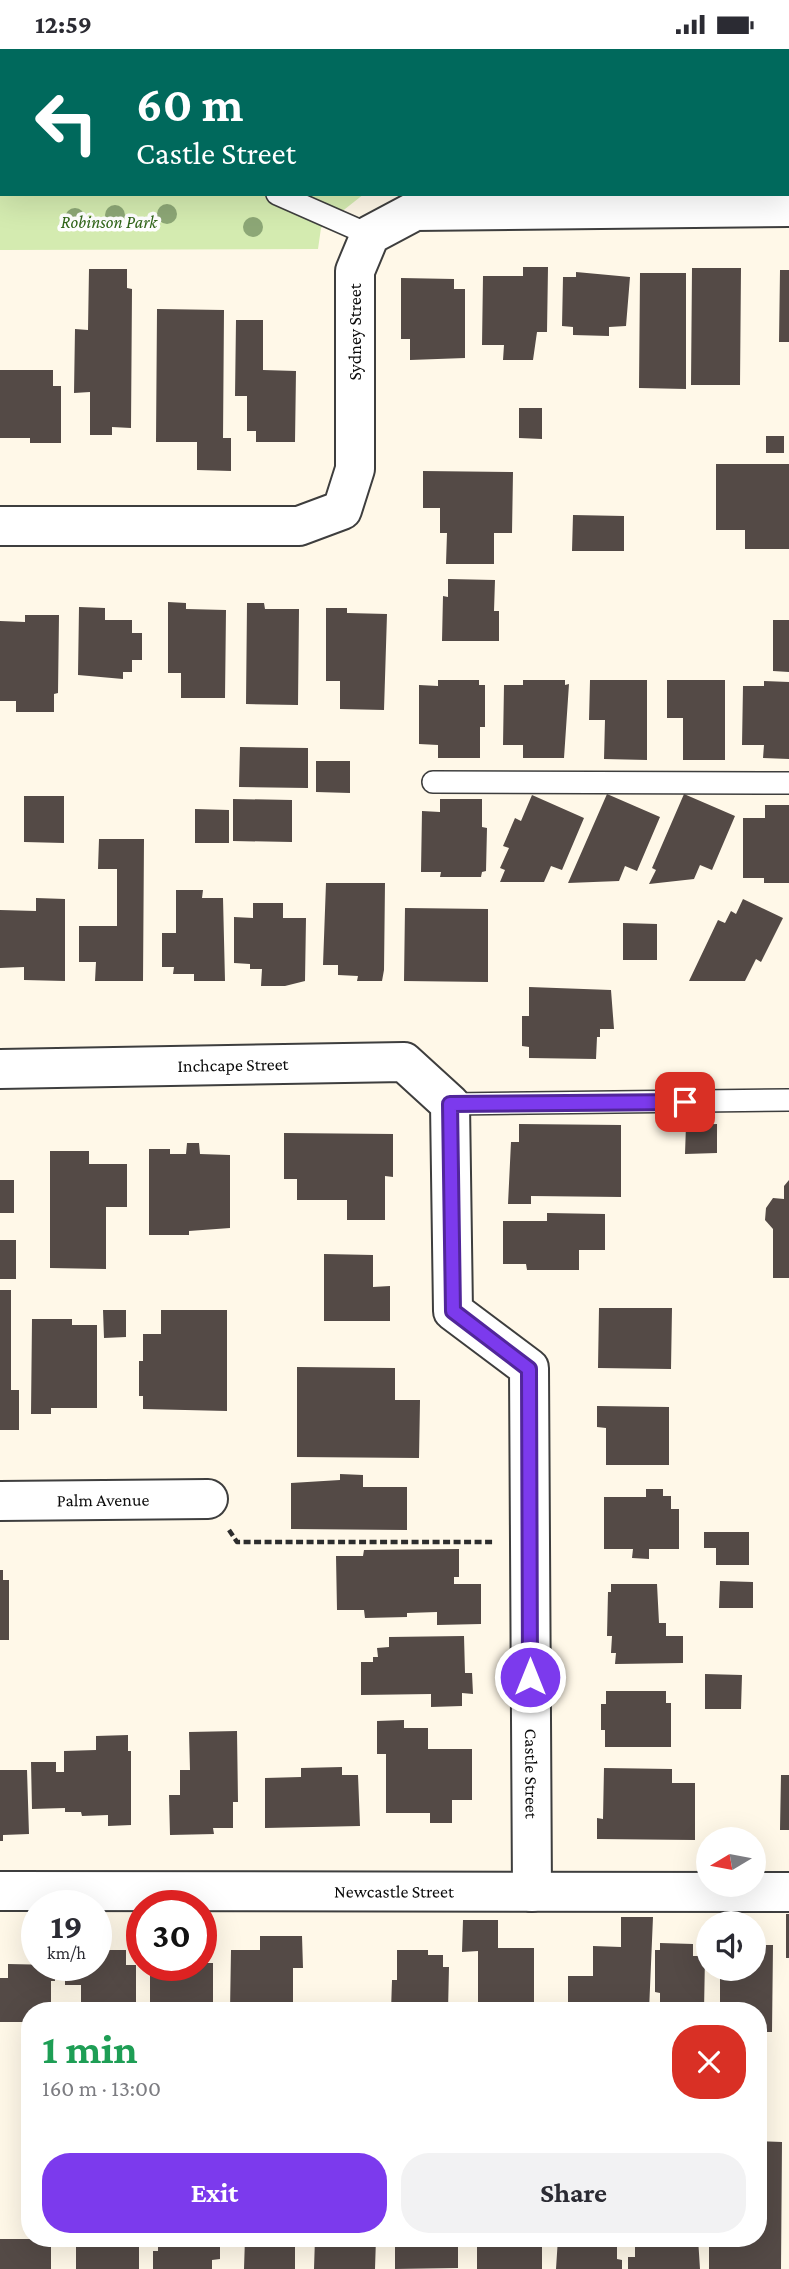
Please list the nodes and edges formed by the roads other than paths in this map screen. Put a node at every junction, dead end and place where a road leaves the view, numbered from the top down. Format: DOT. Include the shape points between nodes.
graph roads {
  1 [pos="282,196"];
  2 [pos="789,207"];
  3 [pos="370,235"];
  4 [pos="0,526"];
  5 [pos="433,782"];
  6 [pos="789,783"];
  7 [pos="0,1069"];
  8 [pos="789,1100"];
  9 [pos="450,1104"];
  10 [pos="0,1501"];
  11 [pos="215,1510"];
  12 [pos="0,1891"];
  13 [pos="532,1892"];
  14 [pos="789,1892"];
  1 -- 3 [label="lane"];
  2 -- 3 [label="street" via="415,211"];
  3 -- 4 [label="street, Sydney Street" via="355,271 355,469 342,510 299,526"];
  5 -- 6 [label="lane"];
  7 -- 9 [label="street, Inchcape Street" via="404,1062"];
  8 -- 9 [label="lane"];
  9 -- 13 [label="street, Castle Street" via="453,1311 529,1369"];
  10 -- 11 [label="street, Palm Avenue"];
  12 -- 13 [label="street, Newcastle Street"];
  13 -- 14 [label="street, Newcastle Street"];
}
